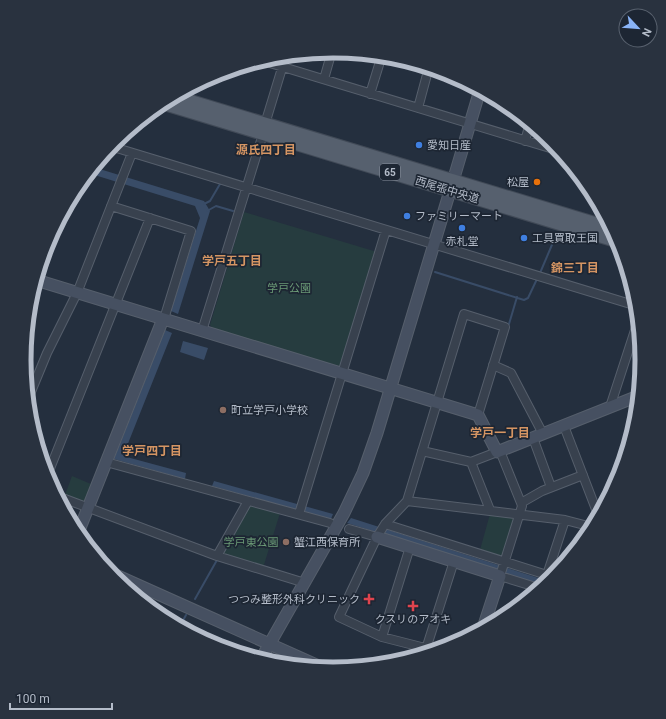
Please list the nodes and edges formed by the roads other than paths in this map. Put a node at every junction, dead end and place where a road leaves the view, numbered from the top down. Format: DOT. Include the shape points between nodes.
graph roads {
  1 [pos="330,58"];
  2 [pos="380,61"];
  3 [pos="284,62"];
  4 [pos="271,64"];
  5 [pos="282,67"];
  6 [pos="428,73"];
  7 [pos="324,79"];
  8 [pos="370,94"];
  9 [pos="479,95"];
  10 [pos="181,99"];
  11 [pos="170,105"];
  12 [pos="418,108"];
  13 [pos="470,124"];
  14 [pos="264,129"];
  15 [pos="528,129"];
  16 [pos="524,140"];
  17 [pos="548,147"];
  18 [pos="117,148"];
  19 [pos="132,153"];
  20 [pos="451,186"];
  21 [pos="246,188"];
  22 [pos="111,206"];
  23 [pos="150,218"];
  24 [pos="604,226"];
  25 [pos="386,230"];
  26 [pos="610,239"];
  27 [pos="434,245"];
  28 [pos="41,281"];
  29 [pos="76,292"];
  30 [pos="114,304"];
  31 [pos="629,304"];
  32 [pos="164,319"];
  33 [pos="202,331"];
  34 [pos="633,335"];
  35 [pos="493,365"];
  36 [pos="342,373"];
  37 [pos="33,387"];
  38 [pos="390,388"];
  39 [pos="632,398"];
  40 [pos="437,402"];
  41 [pos="610,407"];
  42 [pos="478,414"];
  43 [pos="564,426"];
  44 [pos="543,434"];
  45 [pos="533,438"];
  46 [pos="422,451"];
  47 [pos="499,451"];
  48 [pos="106,462"];
  49 [pos="471,462"];
  50 [pos="51,467"];
  51 [pos="583,475"];
  52 [pos="551,487"];
  53 [pos="65,499"];
  54 [pos="248,501"];
  55 [pos="407,501"];
  56 [pos="521,503"];
  57 [pos="88,508"];
  58 [pos="596,509"];
  59 [pos="301,510"];
  60 [pos="490,510"];
  61 [pos="520,514"];
  62 [pos="565,520"];
  63 [pos="330,523"];
  64 [pos="81,525"];
  65 [pos="585,525"];
  66 [pos="349,529"];
  67 [pos="381,530"];
  68 [pos="410,547"];
  69 [pos="217,556"];
  70 [pos="454,561"];
  71 [pos="502,568"];
  72 [pos="548,571"];
  73 [pos="542,578"];
  74 [pos="305,583"];
  75 [pos="131,584"];
  76 [pos="534,585"];
  77 [pos="485,620"];
  78 [pos="382,637"];
  79 [pos="269,644"];
  80 [pos="431,645"];
  81 [pos="421,648"];
  82 [pos="263,653"];
  83 [pos="308,660"];
  1 -- 7 [label="street"];
  2 -- 8 [label="street"];
  3 -- 5 [label="street"];
  4 -- 5 [label="street"];
  5 -- 7 [label="street"];
  5 -- 14 [label="street"];
  6 -- 12 [label="street"];
  7 -- 8 [label="street"];
  8 -- 12 [label="street"];
  9 -- 13 [label="street"];
  10 -- 14 [label="main road, 西尾張中央道 / 65"];
  11 -- 14 [label="main road, 西尾張中央道 / 65"];
  12 -- 13 [label="street"];
  13 -- 16 [label="street"];
  13 -- 20 [label="street"];
  14 -- 20 [label="main road, 西尾張中央道 / 65"];
  14 -- 21 [label="street"];
  15 -- 16 [label="street"];
  16 -- 17 [label="street"];
  18 -- 19 [label="street"];
  19 -- 21 [label="street"];
  19 -- 22 [label="street"];
  20 -- 24 [label="main road, 西尾張中央道 / 65"];
  20 -- 26 [label="main road, 西尾張中央道 / 65"];
  20 -- 27 [label="street"];
  21 -- 25 [label="street"];
  21 -- 33 [label="street"];
  22 -- 23 [label="street"];
  22 -- 29 [label="street"];
  23 -- 30 [label="street"];
  23 -- 32 [label="street" via="191,231"];
  25 -- 27 [label="street"];
  25 -- 36 [label="street"];
  27 -- 31 [label="street"];
  27 -- 38 [label="street"];
  28 -- 29 [label="street"];
  29 -- 30 [label="street"];
  29 -- 37 [label="street"];
  30 -- 32 [label="street"];
  30 -- 50 [label="street"];
  32 -- 33 [label="street"];
  32 -- 48 [label="street"];
  33 -- 36 [label="street"];
  34 -- 41 [label="street"];
  35 -- 40 [label="street" via="505,327 464,314"];
  35 -- 42 [label="street"];
  35 -- 44 [label="street" via="512,373"];
  36 -- 38 [label="street"];
  36 -- 59 [label="street"];
  38 -- 40 [label="street"];
  38 -- 74 [label="street" via="363,473"];
  39 -- 41 [label="street"];
  40 -- 42 [label="street"];
  40 -- 46 [label="street"];
  41 -- 43 [label="street"];
  42 -- 47 [label="street"];
  43 -- 44 [label="street"];
  43 -- 51 [label="street"];
  44 -- 45 [label="street"];
  45 -- 47 [label="street"];
  45 -- 52 [label="street"];
  46 -- 49 [label="street"];
  46 -- 55 [label="street"];
  47 -- 49 [label="street"];
  47 -- 56 [label="street"];
  48 -- 54 [label="street"];
  48 -- 57 [label="street"];
  49 -- 60 [label="street"];
  51 -- 52 [label="street"];
  51 -- 58 [label="street"];
  52 -- 56 [label="street"];
  53 -- 57 [label="street"];
  54 -- 59 [label="street"];
  54 -- 69 [label="street"];
  55 -- 60 [label="street"];
  55 -- 67 [label="street"];
  56 -- 61 [label="street"];
  57 -- 64 [label="street"];
  57 -- 69 [label="street"];
  59 -- 63 [label="street"];
  60 -- 61 [label="street"];
  61 -- 62 [label="street"];
  61 -- 71 [label="street"];
  62 -- 65 [label="street"];
  62 -- 72 [label="street"];
  66 -- 67 [label="street"];
  67 -- 68 [label="street"];
  67 -- 71 [label="street"];
  67 -- 78 [label="street" via="339,617"];
  68 -- 70 [label="street"];
  68 -- 78 [label="street"];
  69 -- 74 [label="street"];
  70 -- 71 [label="street"];
  70 -- 80 [label="street"];
  71 -- 73 [label="street"];
  71 -- 76 [label="street"];
  71 -- 77 [label="street"];
  74 -- 79 [label="street"];
  75 -- 79 [label="street"];
  78 -- 81 [label="street"];
  79 -- 82 [label="street"];
  79 -- 83 [label="street"];
}
